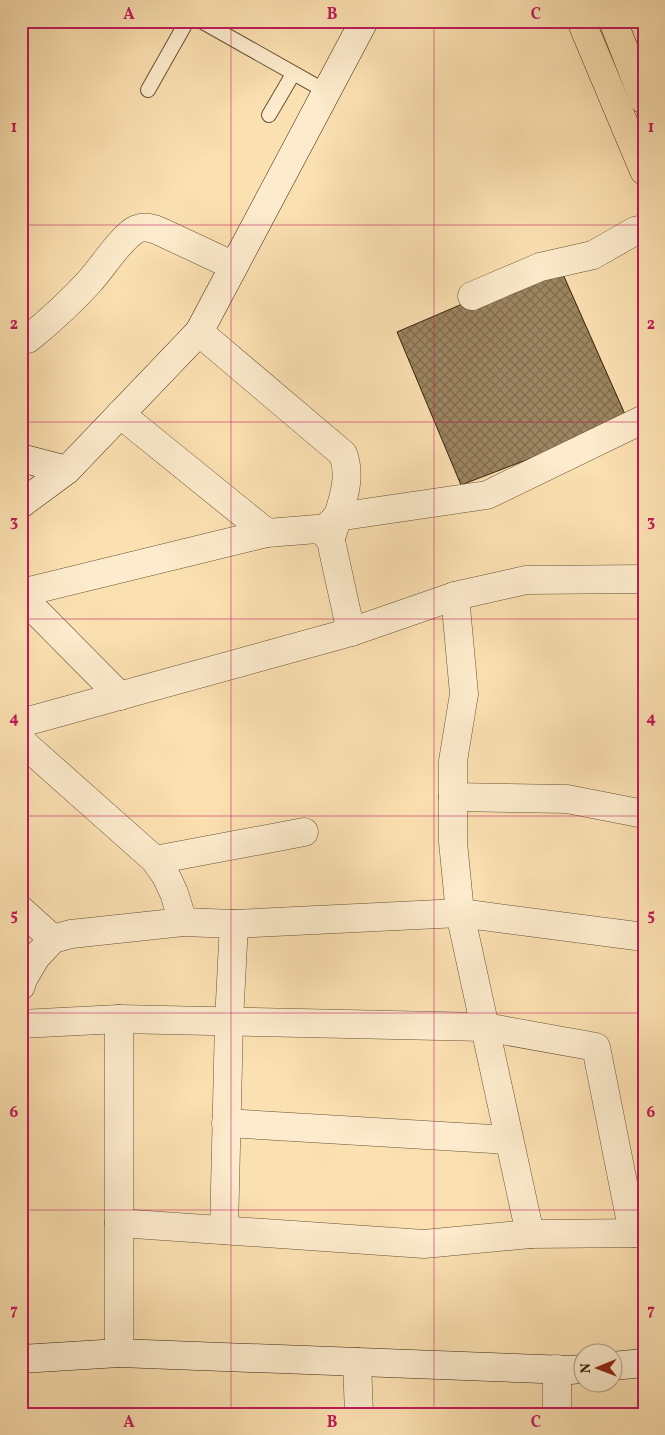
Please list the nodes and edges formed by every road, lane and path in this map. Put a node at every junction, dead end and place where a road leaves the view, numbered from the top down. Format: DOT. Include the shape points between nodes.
graph roads {
  1 [pos="187,21"];
  2 [pos="201,21"];
  3 [pos="364,21"];
  4 [pos="581,21"];
  5 [pos="613,21"];
  6 [pos="293,74"];
  7 [pos="148,90"];
  8 [pos="326,92"];
  9 [pos="644,100"];
  10 [pos="269,115"];
  11 [pos="644,171"];
  12 [pos="644,230"];
  13 [pos="234,266"];
  14 [pos="472,296"];
  15 [pos="199,332"];
  16 [pos="21,340"];
  17 [pos="120,414"];
  18 [pos="644,419"];
  19 [pos="21,458"];
  20 [pos="67,470"];
  21 [pos="21,504"];
  22 [pos="330,530"];
  23 [pos="267,533"];
  24 [pos="644,579"];
  25 [pos="21,595"];
  26 [pos="456,596"];
  27 [pos="351,632"];
  28 [pos="120,696"];
  29 [pos="21,723"];
  30 [pos="21,741"];
  31 [pos="453,797"];
  32 [pos="644,814"];
  33 [pos="304,832"];
  34 [pos="154,860"];
  35 [pos="21,910"];
  36 [pos="460,914"];
  37 [pos="183,922"];
  38 [pos="234,924"];
  39 [pos="644,937"];
  40 [pos="53,939"];
  41 [pos="21,986"];
  42 [pos="119,1019"];
  43 [pos="229,1021"];
  44 [pos="21,1024"];
  45 [pos="485,1027"];
  46 [pos="226,1123"];
  47 [pos="510,1140"];
  48 [pos="119,1223"];
  49 [pos="224,1230"];
  50 [pos="639,1233"];
  51 [pos="530,1234"];
  52 [pos="119,1353"];
  53 [pos="21,1359"];
  54 [pos="357,1362"];
  55 [pos="644,1363"];
  56 [pos="622,1365"];
  57 [pos="570,1369"];
  58 [pos="359,1414"];
  59 [pos="557,1414"];
  1 -- 7 [label="lane"];
  2 -- 6 [label="lane"];
  3 -- 8 [label="street"];
  4 -- 11 [label="main road"];
  5 -- 9 [label="main road"];
  6 -- 8 [label="lane"];
  6 -- 10 [label="lane"];
  8 -- 13 [label="street"];
  12 -- 14 [label="street" via="635,231 593,255 540,267"];
  13 -- 15 [label="street"];
  13 -- 16 [label="street" via="159,230 139,228 129,234 61,312 28,339"];
  15 -- 17 [label="street"];
  15 -- 22 [label="street" via="344,454 348,480"];
  17 -- 20 [label="street"];
  17 -- 23 [label="street"];
  18 -- 22 [label="street" via="487,495"];
  19 -- 20 [label="street"];
  20 -- 21 [label="street"];
  22 -- 23 [label="street"];
  22 -- 27 [label="street"];
  23 -- 25 [label="street"];
  24 -- 26 [label="street" via="526,580"];
  25 -- 28 [label="street"];
  26 -- 27 [label="street"];
  26 -- 31 [label="street" via="464,694 453,761"];
  27 -- 28 [label="street"];
  28 -- 29 [label="street"];
  30 -- 34 [label="street"];
  31 -- 32 [label="street" via="567,799"];
  31 -- 36 [label="street" via="453,842"];
  33 -- 34 [label="street"];
  34 -- 37 [label="street" via="174,893"];
  35 -- 40 [label="street"];
  36 -- 38 [label="street"];
  36 -- 39 [label="street"];
  36 -- 45 [label="street"];
  37 -- 38 [label="street"];
  37 -- 40 [label="street" via="71,934"];
  38 -- 43 [label="street"];
  40 -- 41 [label="street" via="36,957"];
  42 -- 43 [label="street"];
  42 -- 44 [label="street"];
  42 -- 48 [label="street"];
  43 -- 45 [label="street"];
  43 -- 46 [label="street"];
  45 -- 47 [label="street"];
  45 -- 50 [label="street" via="596,1047"];
  46 -- 47 [label="street"];
  46 -- 49 [label="street"];
  47 -- 51 [label="street"];
  48 -- 49 [label="street"];
  48 -- 52 [label="street"];
  49 -- 51 [label="street" via="424,1244"];
  50 -- 51 [label="street"];
  52 -- 53 [label="street"];
  52 -- 54 [label="street"];
  54 -- 57 [label="street"];
  54 -- 58 [label="street"];
  55 -- 56 [label="street"];
  57 -- 59 [label="street"];
}
